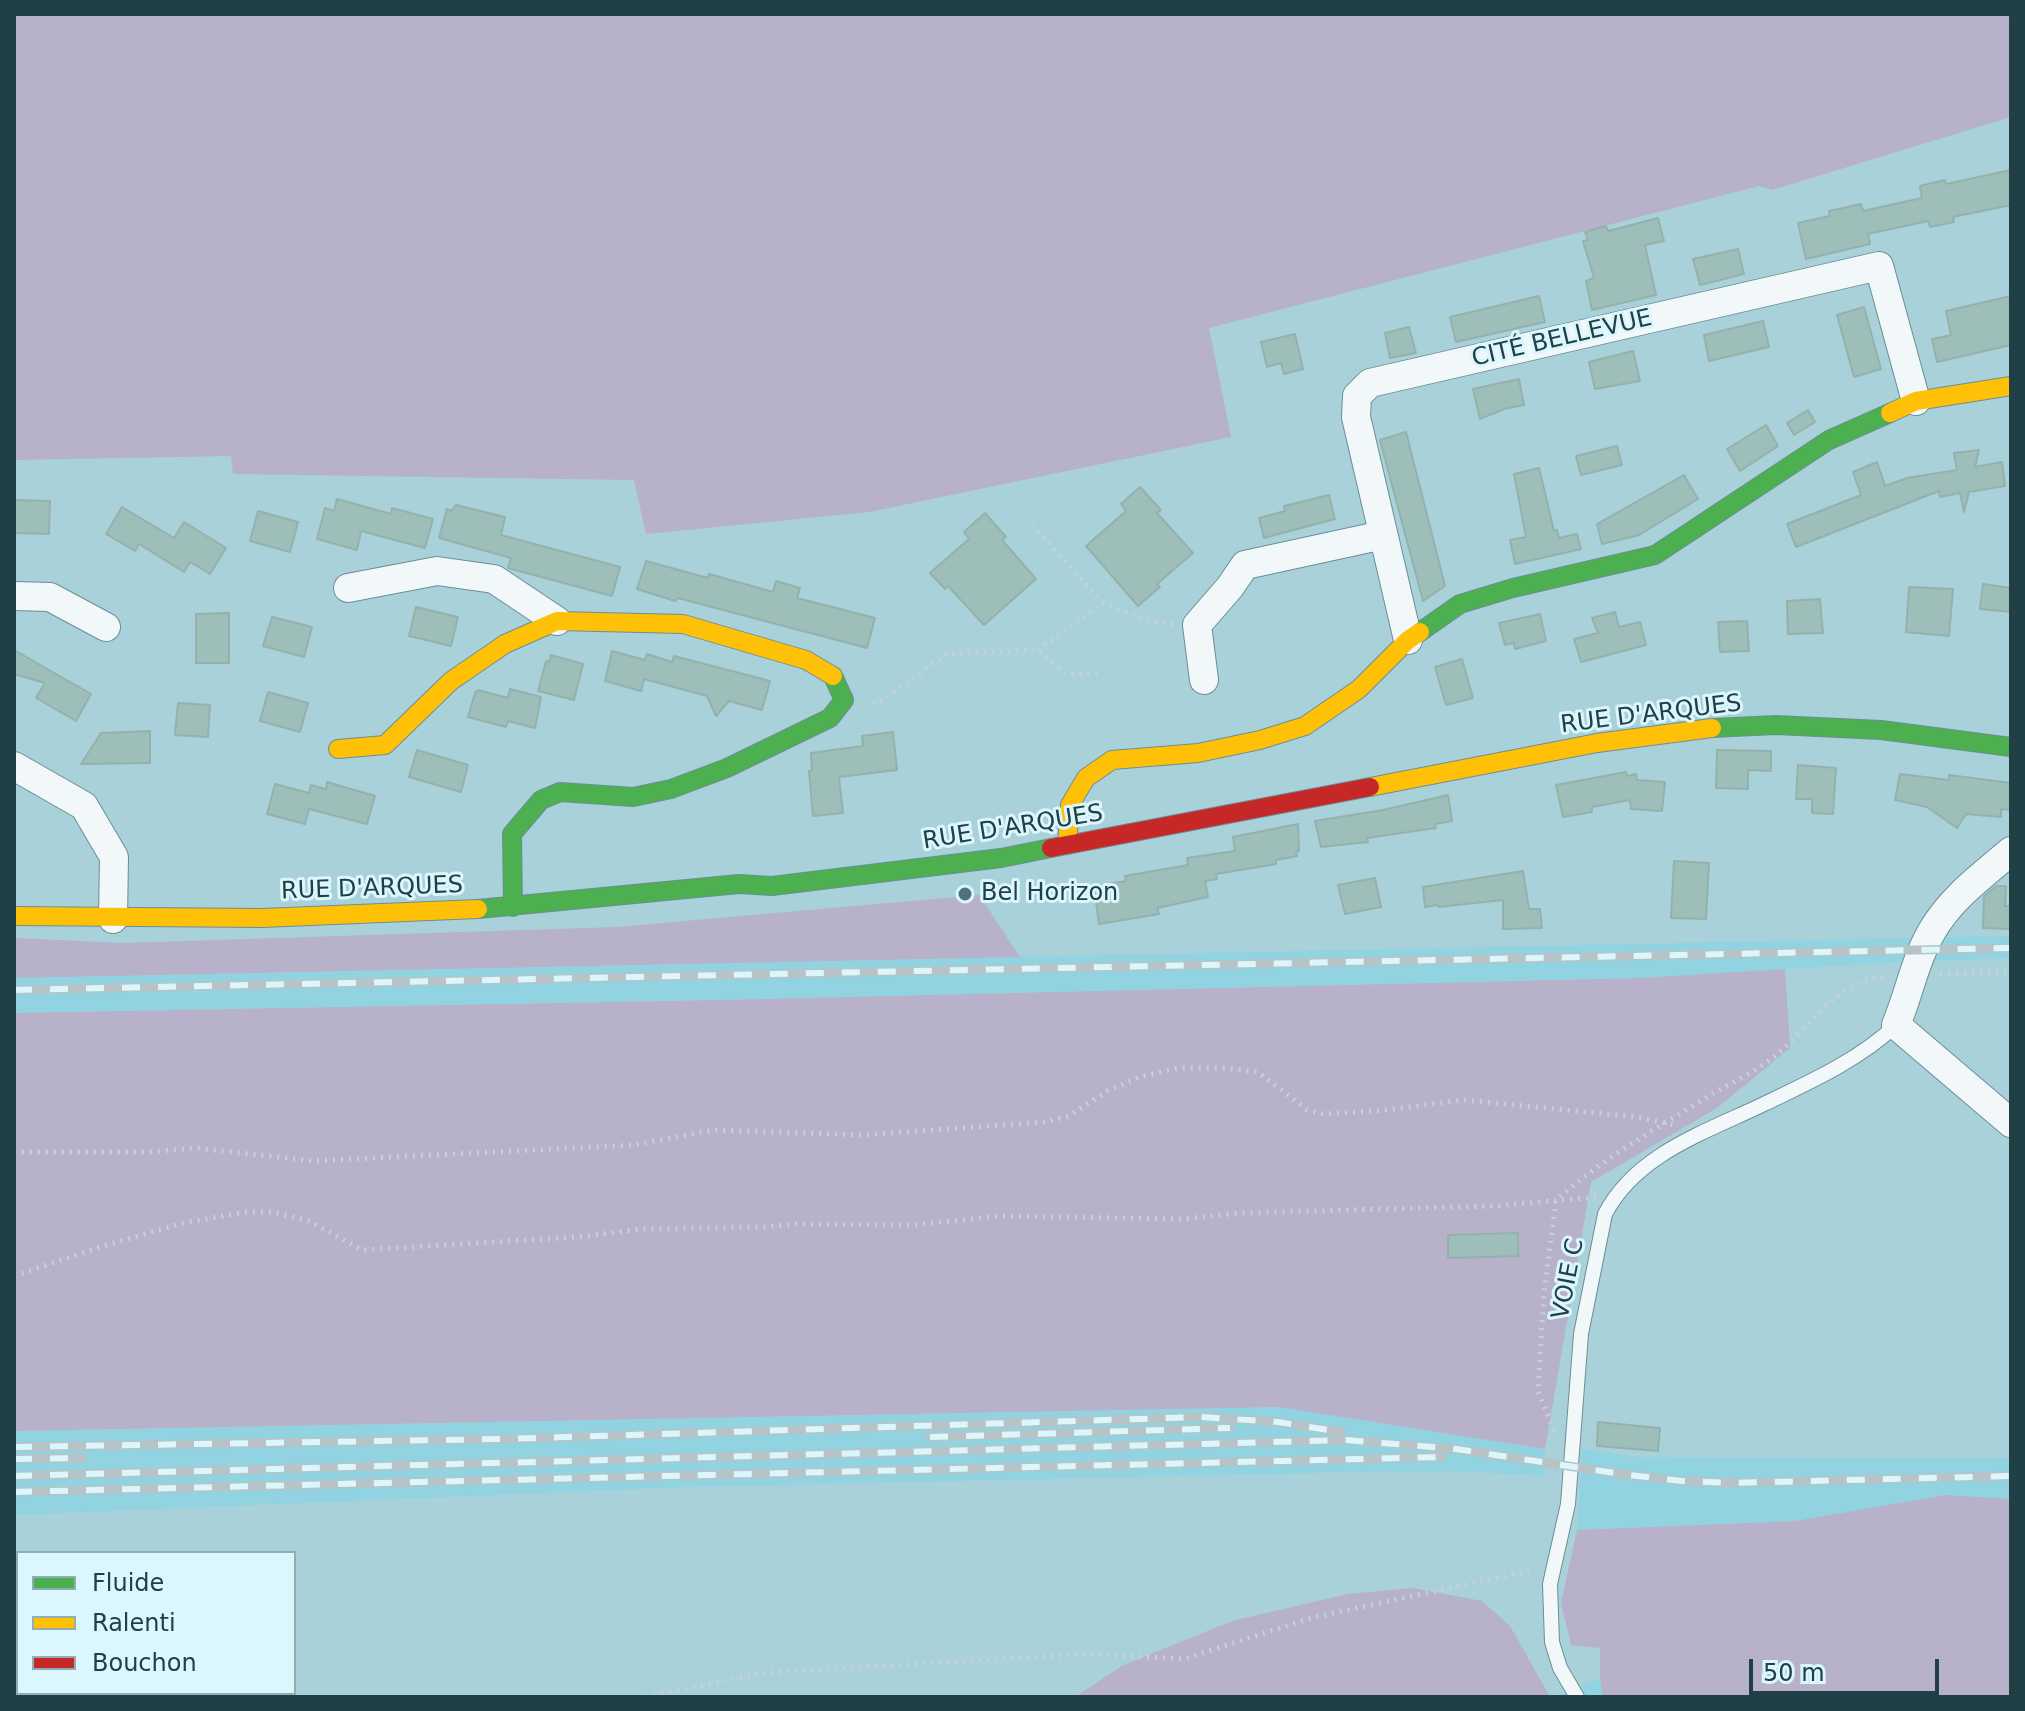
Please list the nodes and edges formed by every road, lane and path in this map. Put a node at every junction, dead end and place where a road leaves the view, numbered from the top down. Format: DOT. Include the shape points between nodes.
graph roads {
  1 [pos="2011,386"];
  2 [pos="1916,401"];
  3 [pos="1032,525"];
  4 [pos="1383,535"];
  5 [pos="348,588"];
  6 [pos="14,596"];
  7 [pos="1102,603"];
  8 [pos="557,621"];
  9 [pos="1197,625"];
  10 [pos="106,627"];
  11 [pos="1408,640"];
  12 [pos="1038,650"];
  13 [pos="1099,673"];
  14 [pos="1204,680"];
  15 [pos="844,700"];
  16 [pos="2011,747"];
  17 [pos="338,749"];
  18 [pos="14,766"];
  19 [pos="1067,845"];
  20 [pos="2011,851"];
  21 [pos="513,907"];
  22 [pos="14,916"];
  23 [pos="113,919"];
  24 [pos="2011,972"];
  25 [pos="1915,975"];
  26 [pos="1896,1025"];
  27 [pos="1665,1122"];
  28 [pos="2011,1123"];
  29 [pos="1702,1131"];
  30 [pos="14,1152"];
  31 [pos="1613,1199"];
  32 [pos="1556,1200"];
  33 [pos="14,1276"];
  34 [pos="1559,1445"];
  35 [pos="1542,1568"];
  36 [pos="646,1697"];
  37 [pos="1577,1697"];
  1 -- 2 [label="street"];
  2 -- 4 [label="street, CITÉ BELLEVUE" via="1879,266 1370,383 1357,396 1356,417"];
  2 -- 11 [label="street" via="1829,440 1655,555 1460,604"];
  3 -- 7 [label="path"];
  4 -- 9 [label="street" via="1245,565"];
  4 -- 11 [label="street, CITÉ BELLEVUE"];
  5 -- 8 [label="street" via="437,571 494,579"];
  6 -- 10 [label="street" via="50,597"];
  7 -- 9 [label="path" via="1151,622"];
  7 -- 12 [label="path"];
  8 -- 15 [label="street" via="683,624 806,660 836,678"];
  8 -- 17 [label="street" via="505,644 451,681 385,745"];
  9 -- 14 [label="street"];
  11 -- 19 [label="street" via="1359,689 1305,726 1198,753 1112,760 1086,778 1070,805"];
  12 -- 13 [label="path" via="1066,674"];
  12 -- 15 [label="path" via="946,654 878,704"];
  15 -- 21 [label="street" via="830,718 671,789 633,797 560,792 541,800 512,834"];
  16 -- 19 [label="street, RUE D'ARQUES" via="1881,730 1703,728 1597,743"];
  18 -- 23 [label="street" via="84,806 114,857"];
  19 -- 21 [label="street, RUE D'ARQUES" via="772,886 739,884"];
  20 -- 25 [label="street" via="1942,916 1922,950"];
  21 -- 23 [label="street, RUE D'ARQUES"];
  22 -- 23 [label="street, RUE D'ARQUES"];
  24 -- 25 [label="path"];
  25 -- 26 [label="street"];
  25 -- 27 [label="path" via="1873,978 1847,989 1772,1058"];
  26 -- 28 [label="street"];
  26 -- 29 [label="lane, VOIE C" via="1854,1058"];
  27 -- 29 [label="path"];
  27 -- 30 [label="path" via="1464,1100 1323,1114 1307,1110 1258,1072 1178,1068 1118,1086 1069,1116 969,1128 864,1135 713,1130 634,1145 313,1161 195,1148"];
  27 -- 32 [label="path"];
  29 -- 31 [label="lane, VOIE C" via="1637,1172"];
  31 -- 32 [label="path"];
  31 -- 37 [label="lane, VOIE C" via="1598,1242 1581,1334 1568,1504 1550,1584 1552,1642"];
  32 -- 33 [label="path" via="1184,1219 998,1216 914,1225 641,1229 362,1250 309,1221 246,1212 183,1223"];
  32 -- 34 [label="path" via="1538,1391"];
  35 -- 36 [label="path" via="1311,1618 1184,1659 1088,1654 762,1673"];
}
